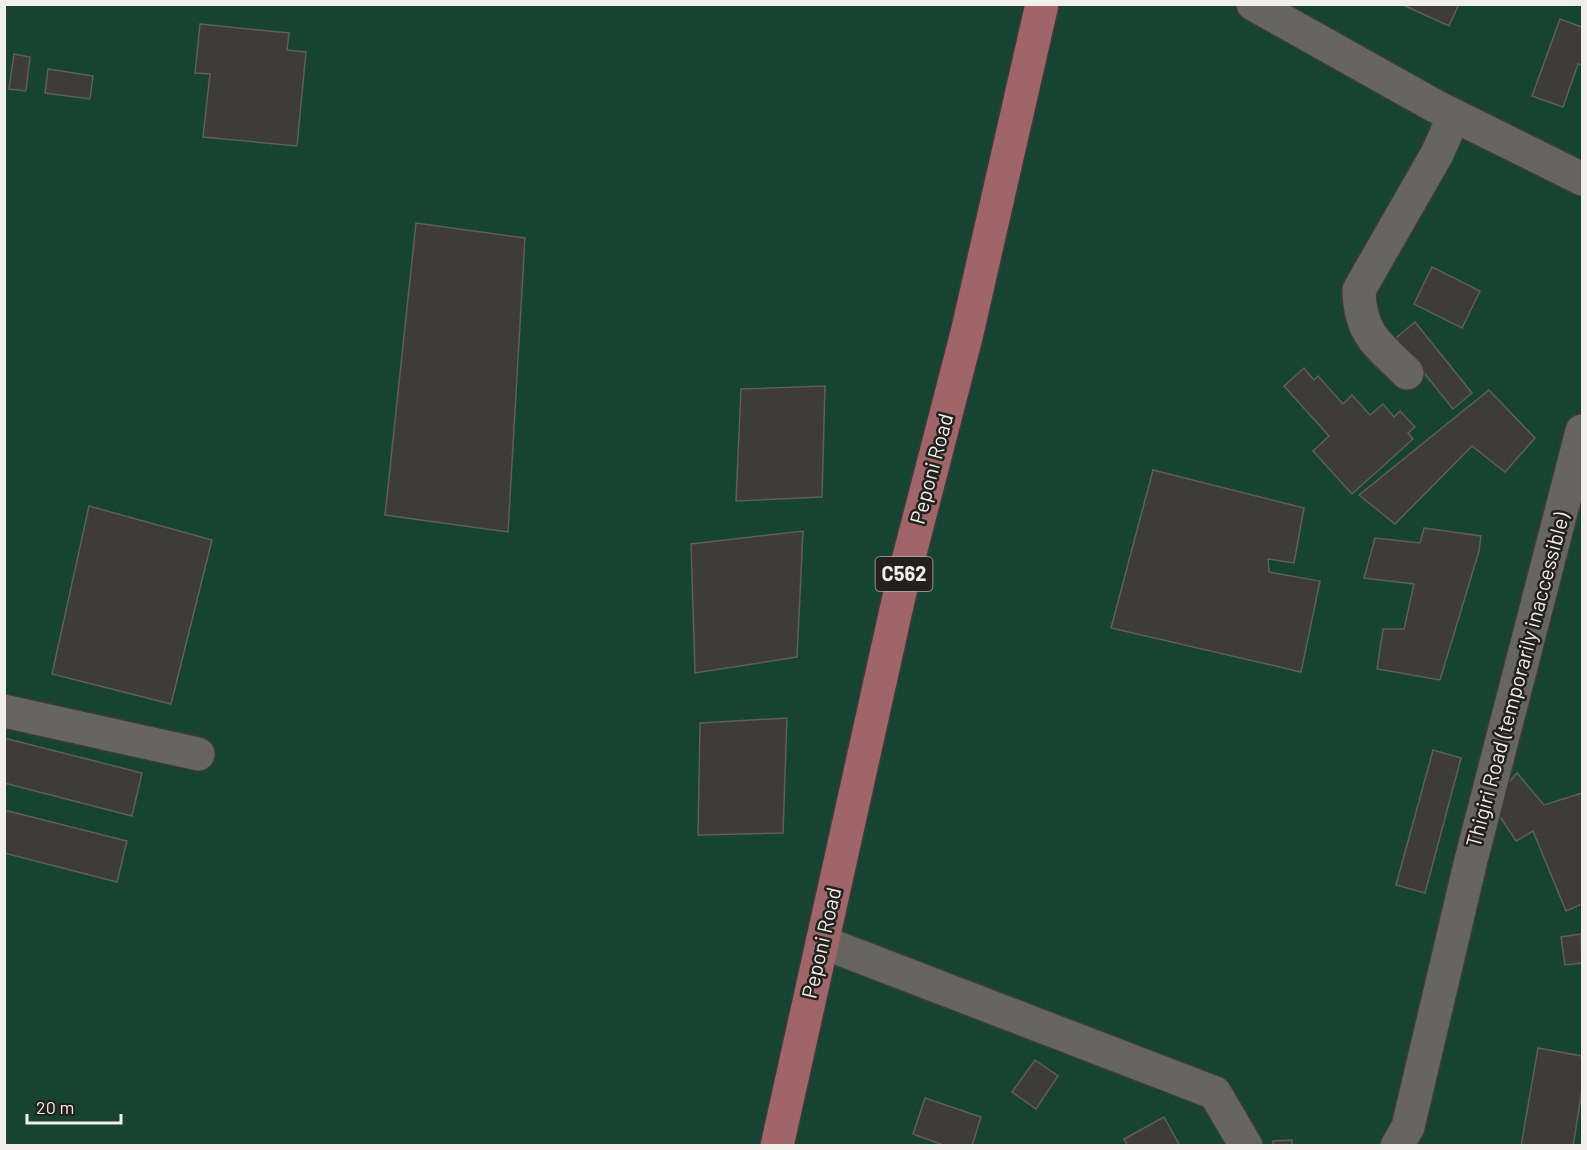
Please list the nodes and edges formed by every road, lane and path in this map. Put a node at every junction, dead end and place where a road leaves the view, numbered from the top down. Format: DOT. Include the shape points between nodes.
graph roads {
  1 [pos="1042,4"];
  2 [pos="1253,4"];
  3 [pos="1454,116"];
  4 [pos="1582,179"];
  5 [pos="1407,373"];
  6 [pos="1582,431"];
  7 [pos="4,711"];
  8 [pos="198,754"];
  9 [pos="822,942"];
  10 [pos="777,1146"];
  11 [pos="1246,1146"];
  12 [pos="1397,1146"];
  1 -- 9 [label="main road, Peponi Road / C562" via="967,333 900,592"];
  2 -- 3 [label="street"];
  3 -- 4 [label="street"];
  3 -- 5 [label="street" via="1437,154 1359,290 1359,311 1371,337"];
  6 -- 12 [label="street, Thigiri Road (temporarily inaccessible)" via="1408,1127"];
  7 -- 8 [label="street"];
  9 -- 10 [label="main road, Peponi Road / C562"];
  9 -- 11 [label="street" via="1215,1093"];
}
